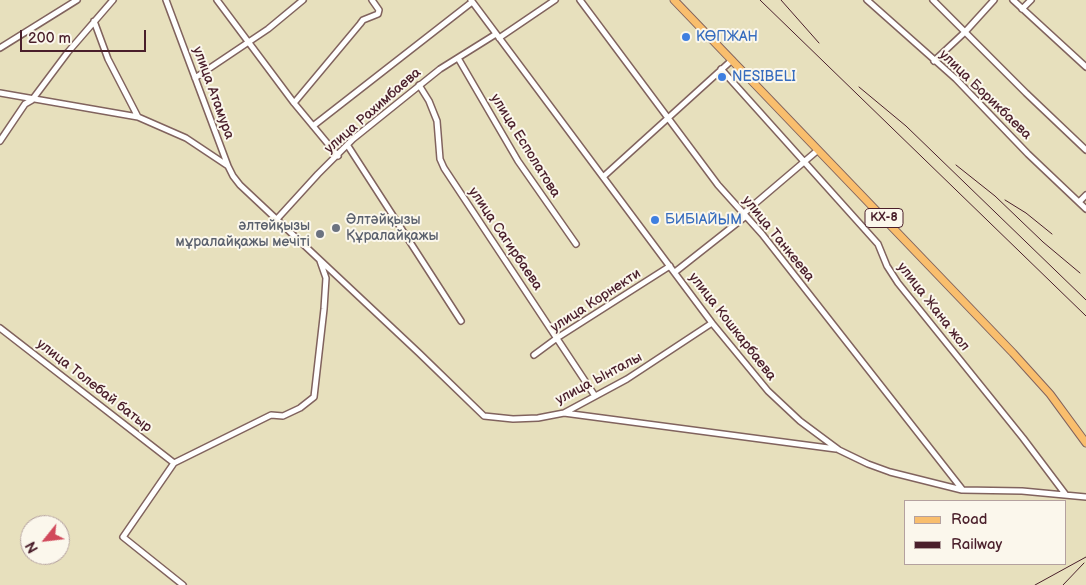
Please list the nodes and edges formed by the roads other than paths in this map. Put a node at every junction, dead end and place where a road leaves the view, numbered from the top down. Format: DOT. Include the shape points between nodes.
graph roads {
  1 [pos="78,0"];
  2 [pos="113,0"];
  3 [pos="166,0"];
  4 [pos="217,0"];
  5 [pos="303,0"];
  6 [pos="372,0"];
  7 [pos="555,0"];
  8 [pos="580,0"];
  9 [pos="674,0"];
  10 [pos="867,0"];
  11 [pos="933,0"];
  12 [pos="994,0"];
  13 [pos="1013,0"];
  14 [pos="1031,0"];
  15 [pos="471,1"];
  16 [pos="1022,9"];
  17 [pos="94,21"];
  18 [pos="965,32"];
  19 [pos="497,36"];
  20 [pos="248,42"];
  21 [pos="0,48"];
  22 [pos="458,58"];
  23 [pos="732,60"];
  24 [pos="934,61"];
  25 [pos="1086,67"];
  26 [pos="721,69"];
  27 [pos="195,78"];
  28 [pos="419,85"];
  29 [pos="0,93"];
  30 [pos="32,100"];
  31 [pos="294,103"];
  32 [pos="138,118"];
  33 [pos="667,118"];
  34 [pos="313,126"];
  35 [pos="0,141"];
  36 [pos="348,146"];
  37 [pos="818,150"];
  38 [pos="1086,150"];
  39 [pos="338,156"];
  40 [pos="804,162"];
  41 [pos="228,166"];
  42 [pos="603,177"];
  43 [pos="1086,195"];
  44 [pos="1079,202"];
  45 [pos="1086,209"];
  46 [pos="745,215"];
  47 [pos="277,219"];
  48 [pos="576,244"];
  49 [pos="319,260"];
  50 [pos="670,266"];
  51 [pos="675,272"];
  52 [pos="461,321"];
  53 [pos="712,323"];
  54 [pos="0,328"];
  55 [pos="557,338"];
  56 [pos="534,355"];
  57 [pos="595,396"];
  58 [pos="564,412"];
  59 [pos="1086,443"];
  60 [pos="839,450"];
  61 [pos="174,462"];
  62 [pos="962,490"];
  63 [pos="1066,495"];
  64 [pos="1086,497"];
  65 [pos="183,585"];
  1 -- 21 [label="street"];
  2 -- 17 [label="street"];
  3 -- 27 [label="street, улица Атамура"];
  4 -- 20 [label="street"];
  5 -- 20 [label="street"];
  6 -- 31 [label="street" via="378,14 360,24"];
  7 -- 19 [label="street, улица Рахимбаева"];
  8 -- 33 [label="street, улица Танкеева"];
  9 -- 23 [label="main road, КХ-8"];
  10 -- 24 [label="street, улица Борикбаева"];
  11 -- 18 [label="street"];
  12 -- 18 [label="street"];
  13 -- 16 [label="street"];
  14 -- 16 [label="street"];
  15 -- 19 [label="street, улица Кошкарбаева"];
  15 -- 34 [label="street"];
  16 -- 25 [label="street"];
  17 -- 30 [label="street"];
  17 -- 32 [label="street" via="108,60"];
  18 -- 24 [label="street"];
  18 -- 38 [label="street"];
  19 -- 22 [label="street, улица Рахимбаева"];
  19 -- 42 [label="street, улица Кошкарбаева"];
  20 -- 27 [label="street"];
  20 -- 31 [label="street"];
  22 -- 28 [label="street, улица Рахимбаева"];
  22 -- 48 [label="street, улица Есполатова" via="518,161"];
  23 -- 26 [label="street"];
  23 -- 37 [label="main road, КХ-8"];
  24 -- 44 [label="street, улица Борикбаева"];
  26 -- 33 [label="street"];
  26 -- 40 [label="street, улица Жана жол"];
  27 -- 41 [label="street, улица Атамура"];
  28 -- 36 [label="street, улица Рахимбаева"];
  28 -- 55 [label="street, улица Сагирбаева" via="436,121 444,168"];
  29 -- 30 [label="street"];
  30 -- 32 [label="street"];
  30 -- 35 [label="street" via="25,104"];
  31 -- 34 [label="street"];
  32 -- 41 [label="street" via="186,138"];
  33 -- 42 [label="street"];
  33 -- 46 [label="street, улица Танкеева"];
  34 -- 39 [label="street"];
  36 -- 39 [label="street, улица Рахимбаева"];
  36 -- 52 [label="street"];
  37 -- 40 [label="street"];
  37 -- 59 [label="main road, КХ-8" via="1013,353 1050,394"];
  39 -- 47 [label="street, улица Рахимбаева"];
  40 -- 46 [label="street"];
  40 -- 63 [label="street, улица Жана жол" via="878,244 898,283"];
  41 -- 47 [label="street" via="240,185"];
  42 -- 50 [label="street, улица Кошкарбаева"];
  43 -- 44 [label="street"];
  44 -- 45 [label="street, улица Борикбаева"];
  46 -- 51 [label="street"];
  46 -- 62 [label="street, улица Танкеева"];
  47 -- 49 [label="street"];
  49 -- 58 [label="street, улица Ынталы" via="484,416 538,418"];
  49 -- 61 [label="street" via="326,278 314,397 283,416 271,415"];
  50 -- 51 [label="street, улица Кошкарбаева"];
  50 -- 55 [label="street, улица Корнекти"];
  51 -- 53 [label="street, улица Кошкарбаева"];
  53 -- 57 [label="street, улица Ынталы" via="627,380"];
  53 -- 60 [label="street, улица Кошкарбаева" via="768,391 800,421"];
  54 -- 61 [label="street, улица Толебай батыр"];
  55 -- 56 [label="street, улица Корнекти"];
  55 -- 57 [label="street, улица Сагирбаева"];
  57 -- 58 [label="street, улица Ынталы"];
  58 -- 60 [label="street"];
  60 -- 62 [label="street, улица Кошкарбаева" via="879,469"];
  61 -- 65 [label="street" via="123,537"];
  62 -- 63 [label="street, улица Кошкарбаева"];
  63 -- 64 [label="street, улица Кошкарбаева"];
}
